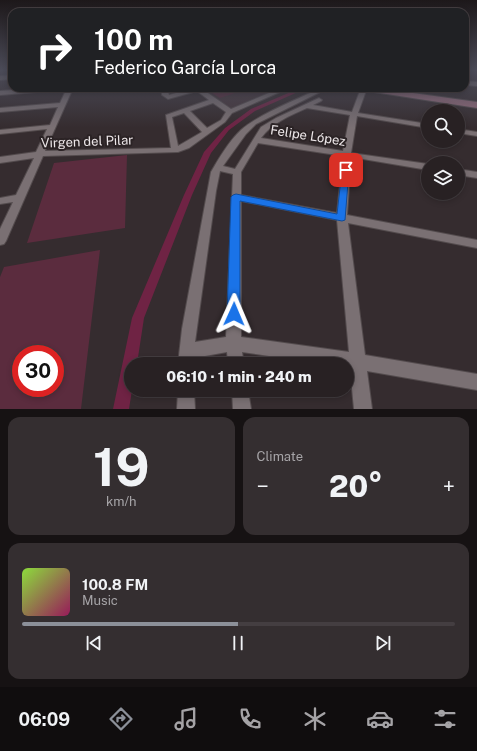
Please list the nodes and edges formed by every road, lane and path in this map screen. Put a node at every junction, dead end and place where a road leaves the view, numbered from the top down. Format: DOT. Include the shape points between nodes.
graph roads {
  1 [pos="12,92"];
  2 [pos="68,92"];
  3 [pos="164,92"];
  4 [pos="185,92"];
  5 [pos="204,92"];
  6 [pos="277,92"];
  7 [pos="316,92"];
  8 [pos="362,92"];
  9 [pos="390,92"];
  10 [pos="0,93"];
  11 [pos="215,100"];
  12 [pos="320,100"];
  13 [pos="291,104"];
  14 [pos="61,105"];
  15 [pos="477,105"];
  16 [pos="306,106"];
  17 [pos="0,110"];
  18 [pos="185,110"];
  19 [pos="230,112"];
  20 [pos="354,114"];
  21 [pos="421,125"];
  22 [pos="51,127"];
  23 [pos="0,132"];
  24 [pos="207,132"];
  25 [pos="465,132"];
  26 [pos="477,134"];
  27 [pos="256,140"];
  28 [pos="175,150"];
  29 [pos="347,154"];
  30 [pos="38,155"];
  31 [pos="0,160"];
  32 [pos="421,166"];
  33 [pos="218,168"];
  34 [pos="237,172"];
  35 [pos="465,173"];
  36 [pos="477,175"];
  37 [pos="236,197"];
  38 [pos="19,198"];
  39 [pos="0,201"];
  40 [pos="342,218"];
  41 [pos="0,241"];
  42 [pos="477,244"];
  43 [pos="233,343"];
  44 [pos="186,357"];
  45 [pos="189,357"];
  46 [pos="235,357"];
  47 [pos="356,361"];
  48 [pos="477,382"];
  49 [pos="186,397"];
  50 [pos="241,397"];
  51 [pos="186,409"];
  52 [pos="242,409"];
  53 [pos="362,409"];
  1 -- 10 [label="street"];
  2 -- 14 [label="street"];
  3 -- 4 [label="street" via="168,97"];
  5 -- 11 [label="street"];
  6 -- 19 [label="street"];
  7 -- 13 [label="street"];
  8 -- 20 [label="street"];
  9 -- 15 [label="street"];
  11 -- 18 [label="street"];
  11 -- 19 [label="street"];
  12 -- 16 [label="street"];
  13 -- 16 [label="street"];
  13 -- 33 [label="street" via="254,123 243,132 235,140"];
  14 -- 17 [label="street"];
  14 -- 22 [label="street"];
  16 -- 20 [label="street"];
  16 -- 27 [label="street" via="278,119 264,129"];
  18 -- 24 [label="street"];
  18 -- 28 [label="street" via="168,116"];
  19 -- 24 [label="street" via="223,121"];
  20 -- 21 [label="street"];
  20 -- 29 [label="street"];
  22 -- 23 [label="street"];
  22 -- 30 [label="street"];
  24 -- 28 [label="street"];
  25 -- 26 [label="street"];
  27 -- 29 [label="street, Felipe López"];
  27 -- 34 [label="street"];
  28 -- 30 [label="street, Virgen del Pilar"];
  29 -- 32 [label="street, Felipe López"];
  29 -- 40 [label="street"];
  30 -- 31 [label="street, Virgen del Pilar"];
  30 -- 38 [label="street"];
  33 -- 34 [label="street"];
  33 -- 44 [label="street" via="211,191"];
  34 -- 37 [label="street"];
  35 -- 36 [label="street"];
  37 -- 40 [label="street"];
  37 -- 43 [label="street"];
  38 -- 39 [label="street"];
  38 -- 41 [label="street"];
  40 -- 42 [label="street"];
  40 -- 47 [label="street"];
  43 -- 45 [label="street"];
  43 -- 46 [label="street"];
  43 -- 47 [label="street"];
  47 -- 48 [label="street"];
  47 -- 53 [label="street"];
  49 -- 51 [label="street"];
  50 -- 52 [label="street"];
}
